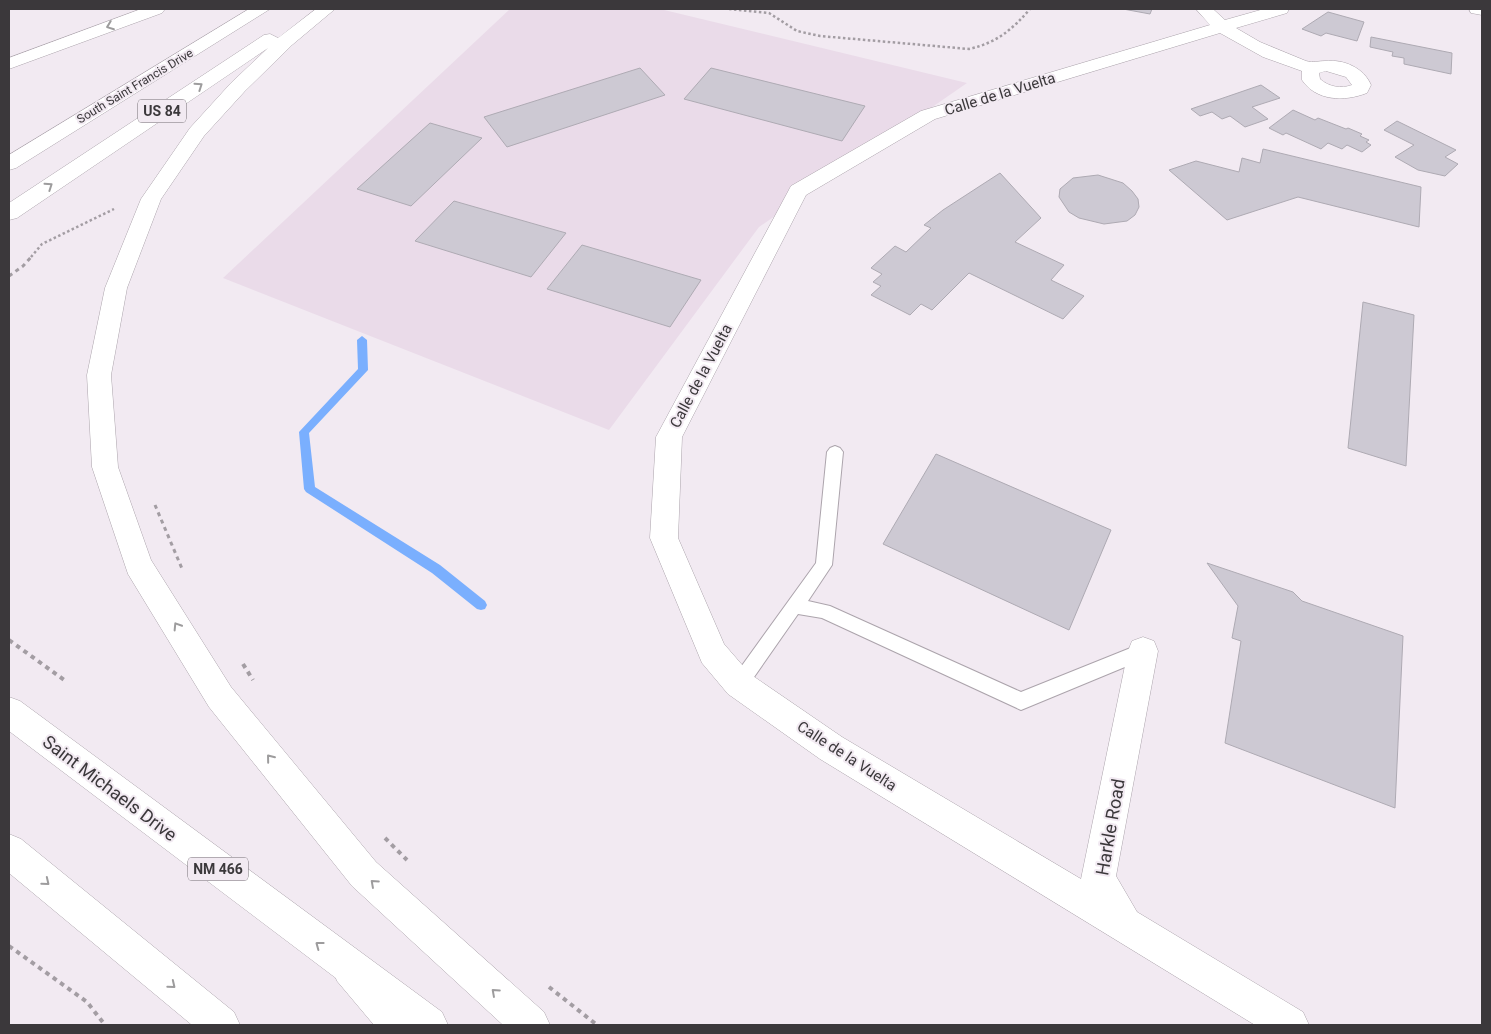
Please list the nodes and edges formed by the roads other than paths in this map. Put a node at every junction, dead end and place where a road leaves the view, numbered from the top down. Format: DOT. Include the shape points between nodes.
graph roads {
  1 [pos="156,9"];
  2 [pos="261,9"];
  3 [pos="316,9"];
  4 [pos="326,9"];
  5 [pos="1204,9"];
  6 [pos="1281,9"];
  7 [pos="1477,9"];
  8 [pos="1482,10"];
  9 [pos="1225,27"];
  10 [pos="9,64"];
  11 [pos="1313,69"];
  12 [pos="9,164"];
  13 [pos="9,213"];
  14 [pos="835,452"];
  15 [pos="794,606"];
  16 [pos="1144,651"];
  17 [pos="739,684"];
  18 [pos="9,712"];
  19 [pos="9,852"];
  20 [pos="1124,926"];
  21 [pos="350,968"];
  22 [pos="221,1025"];
  23 [pos="398,1025"];
  24 [pos="429,1025"];
  25 [pos="531,1025"];
  26 [pos="1290,1025"];
  1 -- 10 [label="main road, one-way"];
  2 -- 12 [label="main road, South Saint Francis Drive / US 84"];
  13 -- 3 [label="main road, US 84, one-way"];
  25 -- 4 [label="main road, one-way" via="364,874 220,697 138,565 105,467 99,375 116,288 151,199 197,132 238,87 286,41"];
  5 -- 9 [label="main road"];
  6 -- 9 [label="main road, Calle de la Vuelta"];
  7 -- 8 [label="main road"];
  9 -- 11 [label="main road" via="1281,60"];
  9 -- 17 [label="main road, Calle de la Vuelta" via="928,115 798,191 669,437 664,538 712,652"];
  14 -- 15 [label="lane" via="824,565"];
  15 -- 16 [label="lane" via="824,611 1021,701"];
  15 -- 17 [label="lane"];
  16 -- 20 [label="main road, Harkle Road" via="1098,879"];
  17 -- 20 [label="main road, Calle de la Vuelta" via="831,748"];
  21 -- 18 [label="main road, Saint Michaels Drive / NM 466, one-way"];
  19 -- 22 [label="main road, one-way"];
  20 -- 26 [label="main road"];
  21 -- 23 [label="main road"];
  21 -- 24 [label="main road, Saint Michaels Drive / NM 466"];
}
